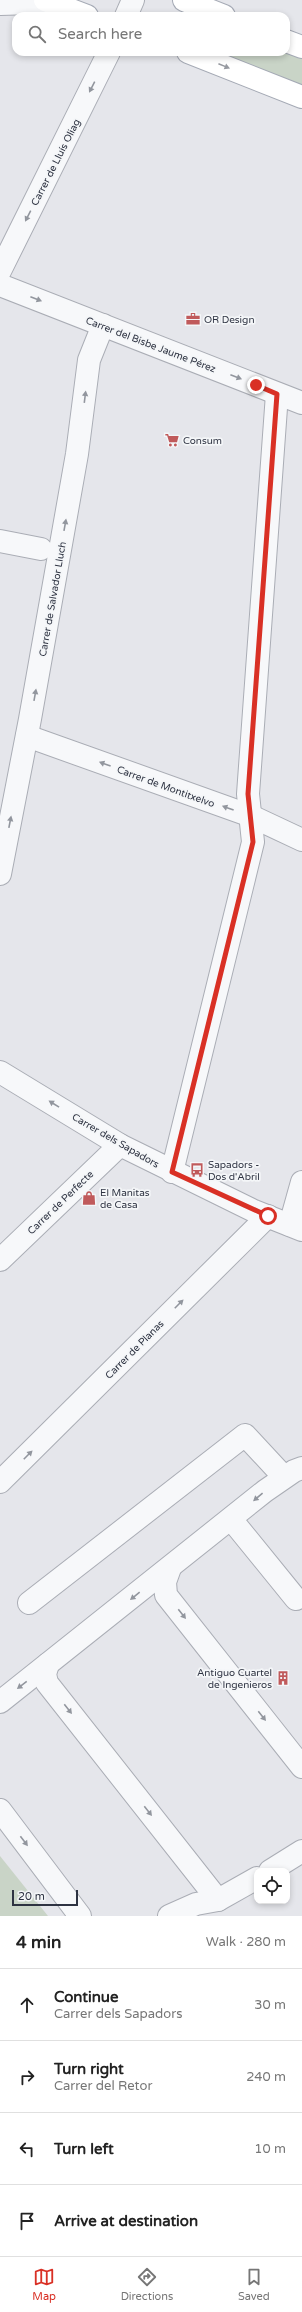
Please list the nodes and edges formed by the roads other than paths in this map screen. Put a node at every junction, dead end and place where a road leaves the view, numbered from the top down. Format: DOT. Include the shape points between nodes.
graph roads {
  1 [pos="133,0"];
  2 [pos="184,0"];
  3 [pos="53,3"];
  4 [pos="0,4"];
  5 [pos="77,12"];
  6 [pos="128,12"];
  7 [pos="214,12"];
  8 [pos="290,42"];
  9 [pos="302,47"];
  10 [pos="107,56"];
  11 [pos="198,56"];
  12 [pos="302,97"];
  13 [pos="0,271"];
  14 [pos="0,285"];
  15 [pos="103,324"];
  16 [pos="277,394"];
  17 [pos="302,403"];
  18 [pos="0,541"];
  19 [pos="41,549"];
  20 [pos="27,736"];
  21 [pos="251,816"];
  22 [pos="302,840"];
  23 [pos="0,874"];
  24 [pos="0,1072"];
  25 [pos="120,1145"];
  26 [pos="172,1172"];
  27 [pos="302,1182"];
  28 [pos="268,1216"];
  29 [pos="296,1227"];
  30 [pos="0,1260"];
  31 [pos="293,1473"];
  32 [pos="0,1482"];
  33 [pos="231,1519"];
  34 [pos="170,1568"];
  35 [pos="296,1599"];
  36 [pos="29,1603"];
  37 [pos="48,1664"];
  38 [pos="0,1702"];
  39 [pos="302,1767"];
  40 [pos="0,1810"];
  41 [pos="302,1851"];
  42 [pos="275,1868"];
  43 [pos="254,1880"];
  44 [pos="218,1900"];
  45 [pos="80,1916"];
  46 [pos="169,1916"];
  1 -- 6 [label="street"];
  2 -- 7 [label="main road"];
  3 -- 4 [label="street"];
  3 -- 5 [label="main road"];
  8 -- 9 [label="main road"];
  10 -- 13 [label="street, Carrer de Lluís Oliag, one-way"];
  11 -- 12 [label="main road, one-way"];
  14 -- 15 [label="street, Carrer del Bisbe Jaume Pérez, one-way"];
  15 -- 16 [label="street, Carrer del Bisbe Jaume Pérez, one-way"];
  20 -- 15 [label="street, Carrer de Salvador Lluch, one-way" via="78,454 89,360"];
  16 -- 17 [label="street, Carrer del Bisbe Jaume Pérez"];
  16 -- 21 [label="street" via="248,794"];
  18 -- 19 [label="street"];
  21 -- 20 [label="street, Carrer de Montitxelvo, one-way"];
  23 -- 20 [label="street, Carrer de Salvador Lluch, one-way"];
  21 -- 22 [label="street, Carrer de Montitxelvo"];
  21 -- 26 [label="street" via="253,842"];
  25 -- 24 [label="street, Carrer dels Sapadors, one-way"];
  25 -- 26 [label="street, Carrer dels Sapadors"];
  25 -- 30 [label="street, Carrer de Perfecte"];
  26 -- 28 [label="street, Carrer dels Sapadors"];
  27 -- 29 [label="street"];
  28 -- 29 [label="street, Carrer dels Sapadors"];
  32 -- 28 [label="street, Carrer de Planas, one-way"];
  31 -- 33 [label="street, one-way"];
  31 -- 36 [label="street" via="245,1435"];
  33 -- 34 [label="street"];
  33 -- 35 [label="street"];
  34 -- 37 [label="street, one-way"];
  34 -- 39 [label="street, one-way" via="165,1582 166,1595"];
  37 -- 38 [label="street, one-way"];
  37 -- 44 [label="street, one-way" via="45,1674 47,1683"];
  40 -- 45 [label="street, one-way"];
  41 -- 42 [label="street"];
  43 -- 44 [label="street"];
  44 -- 46 [label="street" via="196,1904"];
}
